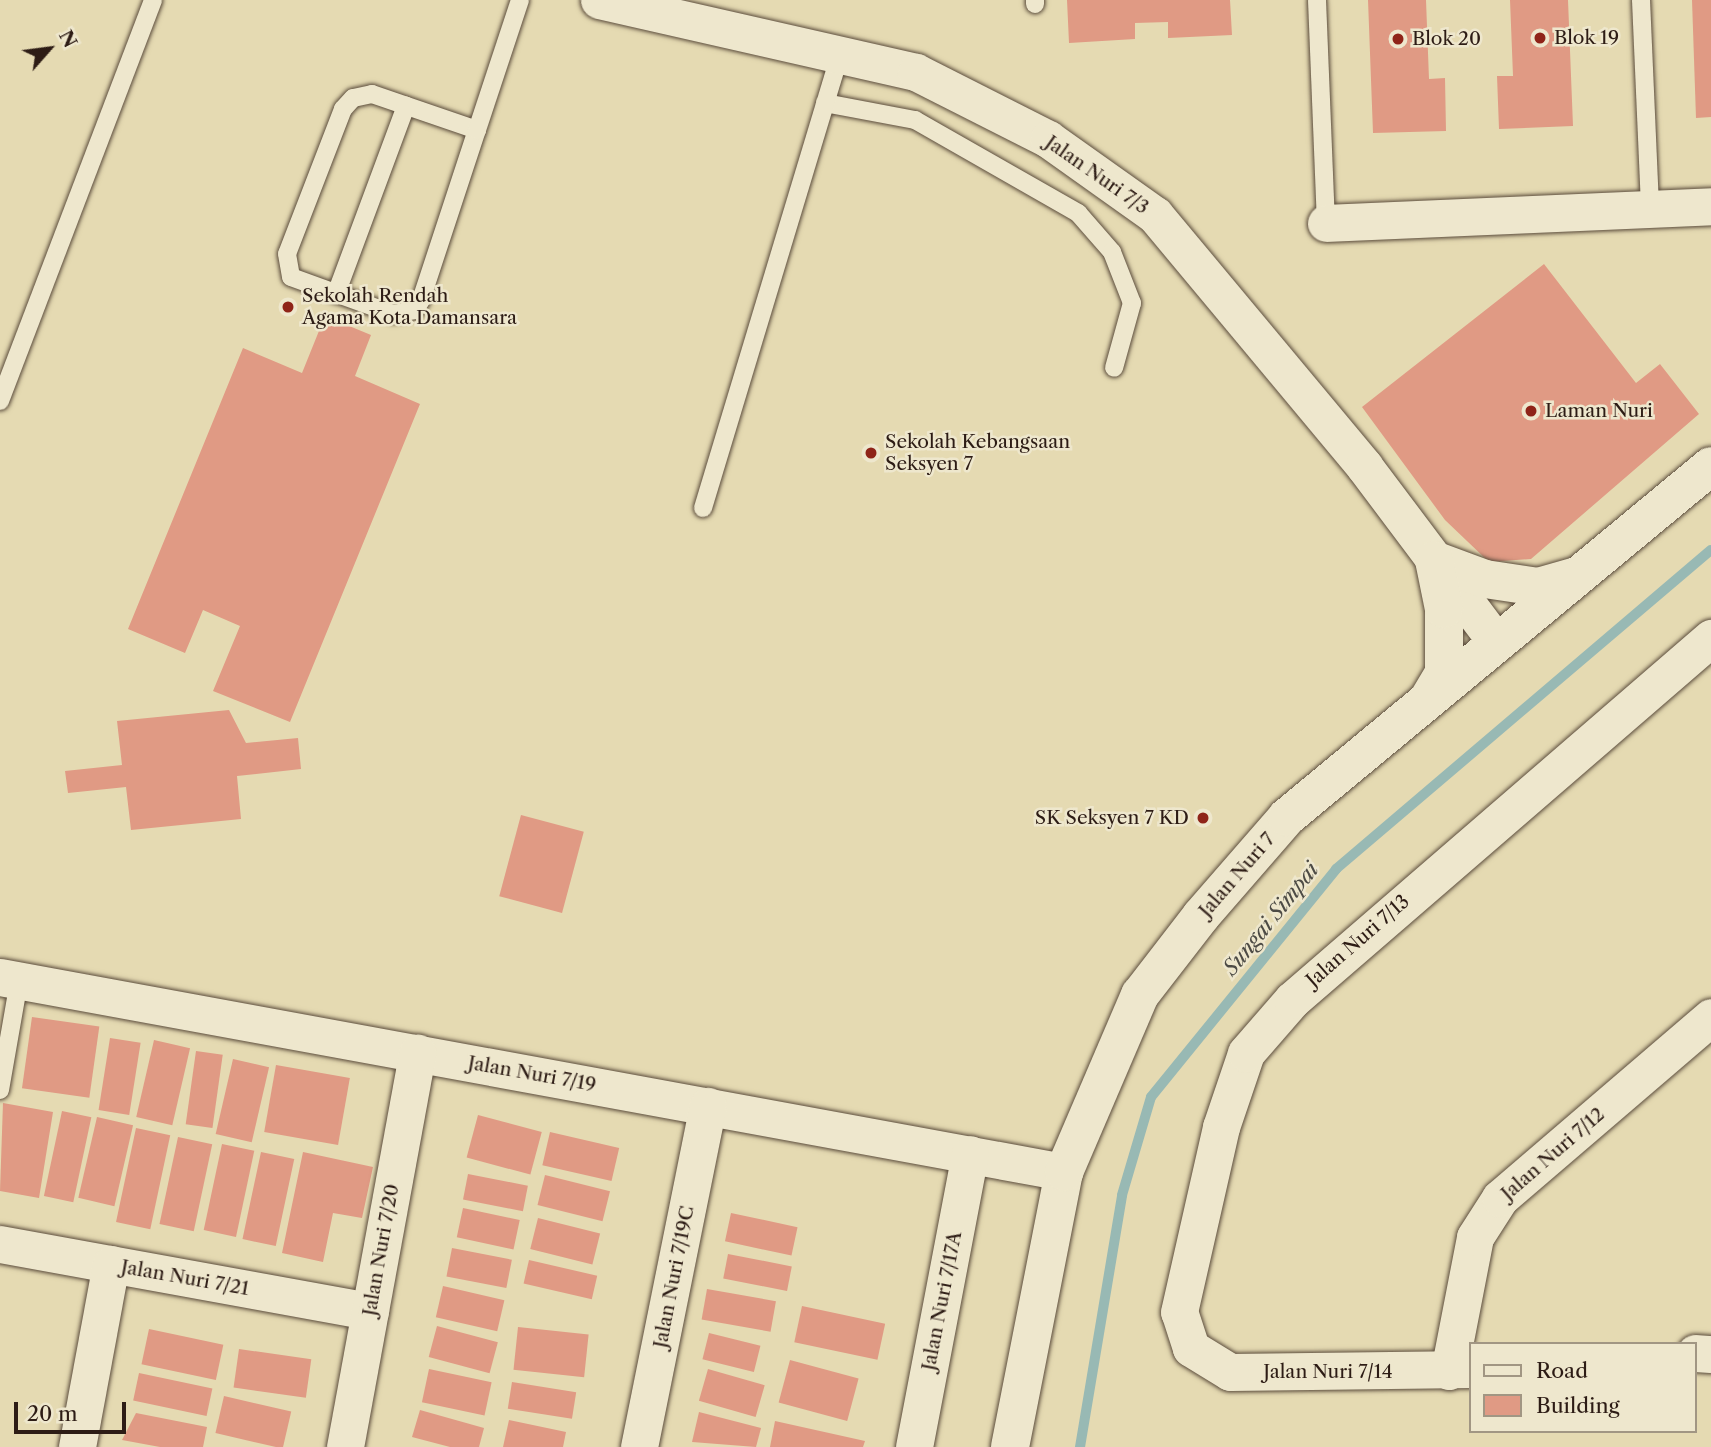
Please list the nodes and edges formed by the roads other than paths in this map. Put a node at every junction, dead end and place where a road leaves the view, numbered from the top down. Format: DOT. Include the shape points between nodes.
graph roads {
  1 [pos="153,0"];
  2 [pos="520,0"];
  3 [pos="599,0"];
  4 [pos="1317,0"];
  5 [pos="1641,0"];
  6 [pos="840,54"];
  7 [pos="825,103"];
  8 [pos="406,106"];
  9 [pos="477,130"];
  10 [pos="1711,206"];
  11 [pos="1650,209"];
  12 [pos="1325,223"];
  13 [pos="336,294"];
  14 [pos="1114,368"];
  15 [pos="0,401"];
  16 [pos="1711,467"];
  17 [pos="703,508"];
  18 [pos="1434,560"];
  19 [pos="1578,576"];
  20 [pos="1711,638"];
  21 [pos="1497,643"];
  22 [pos="1428,700"];
  23 [pos="10,979"];
  24 [pos="1711,1017"];
  25 [pos="418,1053"];
  26 [pos="0,1090"];
  27 [pos="708,1106"];
  28 [pos="970,1154"];
  29 [pos="1064,1172"];
  30 [pos="0,1244"];
  31 [pos="111,1265"];
  32 [pos="370,1311"];
  33 [pos="1191,1348"];
  34 [pos="1460,1370"];
  35 [pos="77,1447"];
  36 [pos="345,1447"];
  37 [pos="639,1447"];
  38 [pos="914,1447"];
  39 [pos="1010,1447"];
  1 -- 15 [label="lane"];
  2 -- 9 [label="lane"];
  3 -- 6 [label="street, Jalan Nuri 7/3"];
  4 -- 12 [label="lane"];
  5 -- 11 [label="lane"];
  6 -- 7 [label="lane"];
  6 -- 18 [label="street, Jalan Nuri 7/3" via="928,78 1048,139 1155,215 1364,466"];
  7 -- 14 [label="lane" via="915,120 1078,213 1112,251 1132,303"];
  7 -- 17 [label="lane"];
  8 -- 9 [label="lane"];
  8 -- 13 [label="lane"];
  8 -- 13 [label="lane" via="360,93 344,109 287,254 291,277"];
  9 -- 13 [label="lane" via="415,310 393,314"];
  10 -- 11 [label="street"];
  11 -- 12 [label="street"];
  16 -- 19 [label="street, Jalan Nuri 7"];
  18 -- 19 [label="street" via="1485,579 1538,587"];
  18 -- 21 [label="street, Jalan Nuri 7/3"];
  18 -- 22 [label="street" via="1444,609 1444,673"];
  19 -- 21 [label="street, Jalan Nuri 7"];
  20 -- 33 [label="street, Jalan Nuri 7/13" via="1292,1000 1246,1053 1221,1127 1179,1311"];
  21 -- 22 [label="street, Jalan Nuri 7"];
  22 -- 29 [label="street, Jalan Nuri 7" via="1287,817 1140,995"];
  23 -- 25 [label="street, Jalan Nuri 7/19"];
  23 -- 26 [label="lane"];
  24 -- 34 [label="street, Jalan Nuri 7/12" via="1500,1198 1475,1237"];
  25 -- 27 [label="street, Jalan Nuri 7/19"];
  25 -- 32 [label="street, Jalan Nuri 7/20"];
  27 -- 28 [label="street, Jalan Nuri 7/19"];
  27 -- 37 [label="street, Jalan Nuri 7/19C"];
  28 -- 29 [label="street, Jalan Nuri 7/19"];
  28 -- 38 [label="street, Jalan Nuri 7/17A"];
  29 -- 39 [label="street, Jalan Nuri 7"];
  30 -- 31 [label="street, Jalan Nuri 7/21"];
  31 -- 32 [label="street, Jalan Nuri 7/21"];
  31 -- 35 [label="street"];
  32 -- 36 [label="street, Jalan Nuri 7/20"];
  33 -- 34 [label="street, Jalan Nuri 7/14" via="1230,1372"];
}
